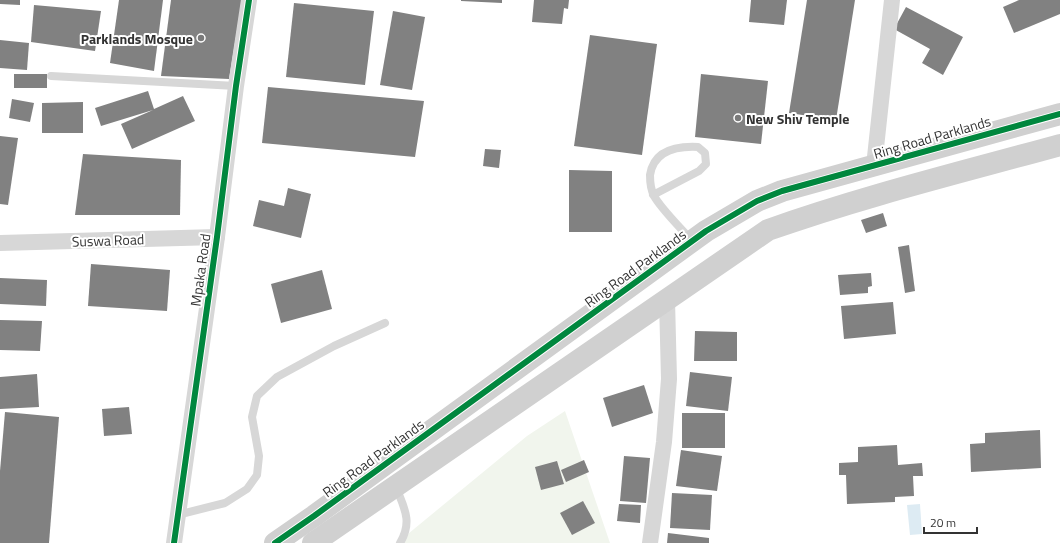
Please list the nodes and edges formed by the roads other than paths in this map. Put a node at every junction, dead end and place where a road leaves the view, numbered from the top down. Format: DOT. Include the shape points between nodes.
graph roads {
  1 [pos="249,0"];
  2 [pos="892,0"];
  3 [pos="51,76"];
  4 [pos="236,86"];
  5 [pos="1060,114"];
  6 [pos="1060,145"];
  7 [pos="902,158"];
  8 [pos="874,166"];
  9 [pos="911,186"];
  10 [pos="653,195"];
  11 [pos="217,237"];
  12 [pos="693,241"];
  13 [pos="0,243"];
  14 [pos="667,300"];
  15 [pos="385,324"];
  16 [pos="395,486"];
  17 [pos="178,515"];
  18 [pos="174,543"];
  19 [pos="274,543"];
  20 [pos="313,543"];
  21 [pos="400,543"];
  22 [pos="650,543"];
  1 -- 4 [label="street, Mpaka Road"];
  2 -- 8 [label="street"];
  3 -- 4 [label="lane"];
  4 -- 11 [label="street, Mpaka Road"];
  5 -- 7 [label="street, Ring Road Parklands"];
  6 -- 9 [label="street"];
  7 -- 8 [label="street, Ring Road Parklands"];
  7 -- 9 [label="street"];
  8 -- 12 [label="street, Ring Road Parklands" via="782,191 757,201"];
  9 -- 14 [label="street" via="768,230"];
  10 -- 10 [label="lane" via="650,180 656,159 665,152 685,146 698,147 705,153 706,164 699,171"];
  10 -- 12 [label="lane"];
  11 -- 13 [label="street, Suswa Road"];
  11 -- 17 [label="street, Mpaka Road"];
  12 -- 19 [label="street, Ring Road Parklands"];
  14 -- 16 [label="street"];
  14 -- 22 [label="street" via="669,380 664,442"];
  15 -- 17 [label="lane" via="334,346 277,377 257,396 252,417 259,456 258,475 247,489 225,503"];
  16 -- 20 [label="street"];
  16 -- 21 [label="lane" via="407,519 406,533"];
  17 -- 18 [label="street, Mpaka Road"];
}
